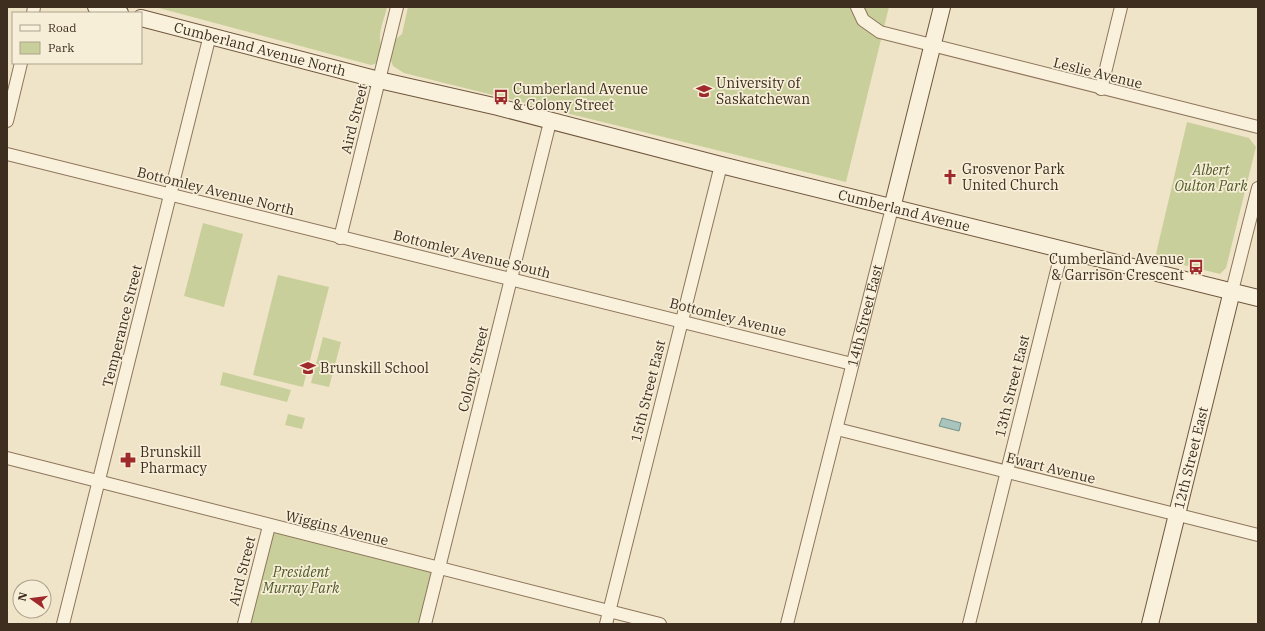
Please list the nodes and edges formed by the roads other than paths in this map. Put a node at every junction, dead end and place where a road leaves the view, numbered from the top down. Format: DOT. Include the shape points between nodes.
graph roads {
  1 [pos="96,7"];
  2 [pos="397,7"];
  3 [pos="857,7"];
  4 [pos="942,7"];
  5 [pos="1122,7"];
  6 [pos="116,12"];
  7 [pos="142,18"];
  8 [pos="210,35"];
  9 [pos="932,46"];
  10 [pos="21,64"];
  11 [pos="379,80"];
  12 [pos="1101,89"];
  13 [pos="7,121"];
  14 [pos="550,122"];
  15 [pos="1258,127"];
  16 [pos="7,154"];
  17 [pos="721,165"];
  18 [pos="1258,188"];
  19 [pos="170,195"];
  20 [pos="892,208"];
  21 [pos="340,238"];
  22 [pos="1062,250"];
  23 [pos="511,280"];
  24 [pos="1232,291"];
  25 [pos="1258,298"];
  26 [pos="596,300"];
  27 [pos="681,321"];
  28 [pos="852,364"];
  29 [pos="837,429"];
  30 [pos="7,458"];
  31 [pos="1006,472"];
  32 [pos="98,483"];
  33 [pos="1177,515"];
  34 [pos="269,526"];
  35 [pos="1258,535"];
  36 [pos="439,569"];
  37 [pos="609,611"];
  38 [pos="63,624"];
  39 [pos="244,624"];
  40 [pos="425,624"];
  41 [pos="606,624"];
  42 [pos="660,624"];
  43 [pos="788,624"];
  44 [pos="969,624"];
  45 [pos="1150,624"];
  1 -- 6 [label="main road"];
  2 -- 11 [label="street, Aird Street"];
  3 -- 9 [label="street, Leslie Avenue" via="873,29"];
  4 -- 9 [label="main road, 14th Street East"];
  5 -- 12 [label="street"];
  7 -- 8 [label="main road, Cumberland Avenue North"];
  8 -- 11 [label="main road, Cumberland Avenue North"];
  8 -- 19 [label="street, Temperance Street"];
  9 -- 12 [label="street, Leslie Avenue"];
  9 -- 20 [label="main road, 14th Street East"];
  10 -- 13 [label="street"];
  11 -- 14 [label="main road, Cumberland Avenue North" via="498,107"];
  11 -- 21 [label="street, Aird Street"];
  12 -- 15 [label="street, Leslie Avenue"];
  14 -- 17 [label="main road, Cumberland Avenue"];
  14 -- 23 [label="street, Colony Street"];
  16 -- 19 [label="street, Bottomley Avenue North"];
  17 -- 20 [label="main road, Cumberland Avenue"];
  17 -- 27 [label="street, 15th Street East"];
  18 -- 24 [label="street"];
  19 -- 21 [label="street, Bottomley Avenue North"];
  19 -- 32 [label="street, Temperance Street"];
  20 -- 22 [label="main road, Cumberland Avenue"];
  20 -- 28 [label="street, 14th Street East"];
  21 -- 23 [label="street, Bottomley Avenue South"];
  22 -- 24 [label="main road, Cumberland Avenue"];
  22 -- 31 [label="street, 13th Street East"];
  23 -- 26 [label="street, Bottomley Avenue South"];
  23 -- 36 [label="street, Colony Street"];
  24 -- 25 [label="main road, Cumberland Avenue"];
  24 -- 33 [label="main road, 12th Street East"];
  26 -- 27 [label="street, Bottomley Avenue"];
  27 -- 28 [label="street, Bottomley Avenue"];
  27 -- 37 [label="street, 15th Street East"];
  28 -- 29 [label="street, 14th Street East"];
  29 -- 31 [label="street, Ewart Avenue"];
  29 -- 43 [label="street, 14th Street East"];
  30 -- 32 [label="street, Wiggins Avenue"];
  31 -- 33 [label="street, Ewart Avenue"];
  31 -- 44 [label="street, 13th Street East"];
  32 -- 34 [label="street, Wiggins Avenue"];
  32 -- 38 [label="street, Temperance Street"];
  33 -- 35 [label="street, Ewart Avenue"];
  33 -- 45 [label="main road, 12th Street East"];
  34 -- 36 [label="street, Wiggins Avenue"];
  34 -- 39 [label="street, Aird Street"];
  36 -- 37 [label="street, Wiggins Avenue"];
  36 -- 40 [label="street, Colony Street"];
  37 -- 41 [label="street, 15th Street East"];
  37 -- 42 [label="street, Wiggins Avenue"];
}
